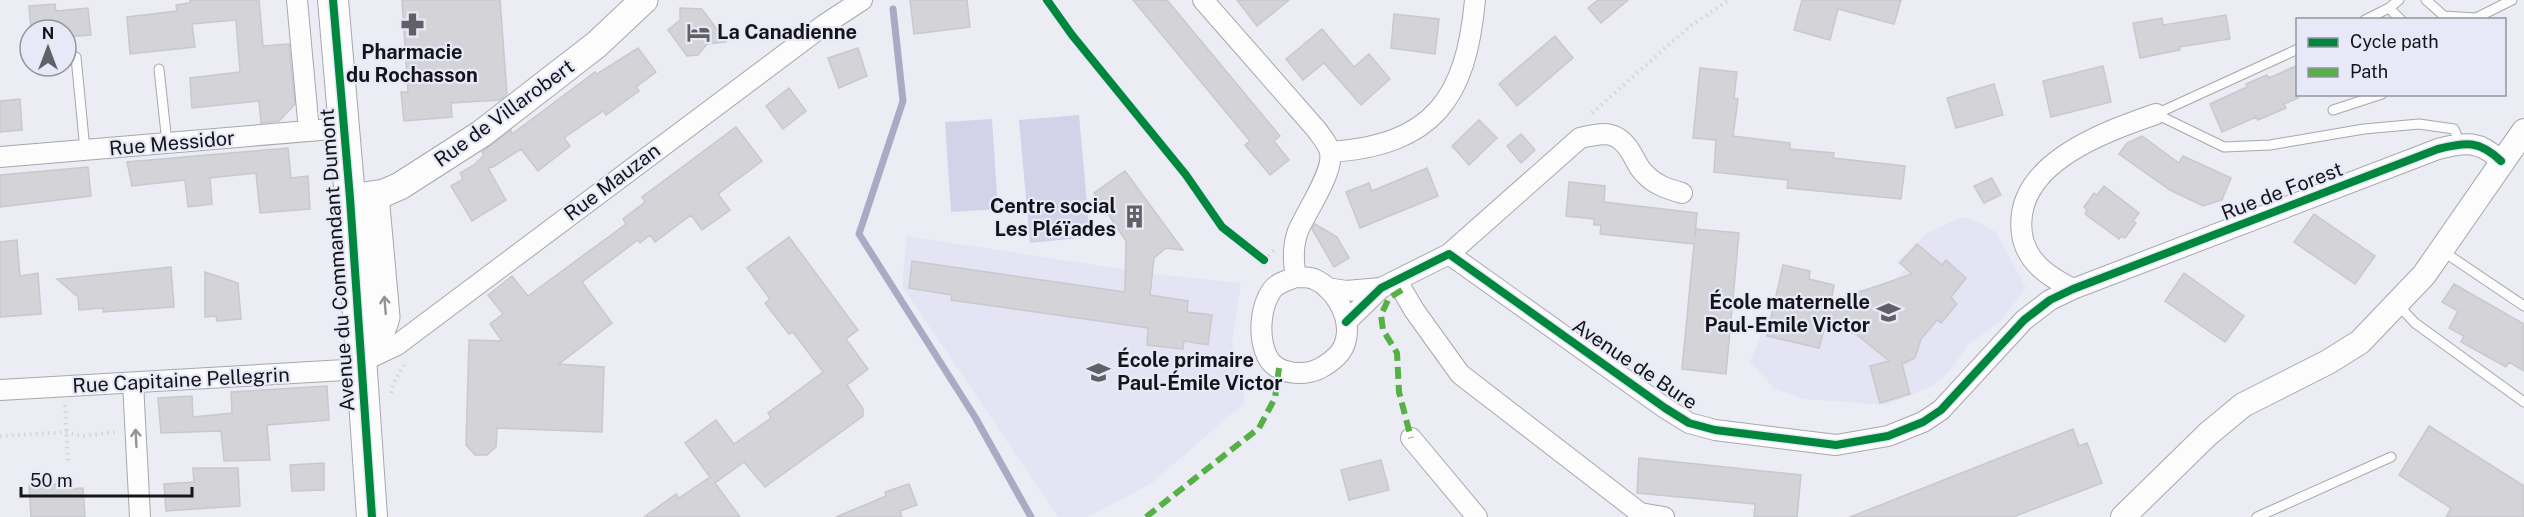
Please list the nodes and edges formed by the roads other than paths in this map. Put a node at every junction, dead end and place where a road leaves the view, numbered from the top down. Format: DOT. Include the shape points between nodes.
graph roads {
  1 [pos="297,0"];
  2 [pos="333,0"];
  3 [pos="644,0"];
  4 [pos="862,0"];
  5 [pos="1203,0"];
  6 [pos="1475,0"];
  7 [pos="2399,0"];
  8 [pos="2426,0"];
  9 [pos="2512,0"];
  10 [pos="2389,8"];
  11 [pos="2369,18"];
  12 [pos="2399,18"];
  13 [pos="336,44"];
  14 [pos="301,46"];
  15 [pos="2296,50"];
  16 [pos="159,69"];
  17 [pos="78,78"];
  18 [pos="2376,96"];
  19 [pos="2333,110"];
  20 [pos="2156,114"];
  21 [pos="344,128"];
  22 [pos="309,131"];
  23 [pos="2524,131"];
  24 [pos="167,143"];
  25 [pos="2460,143"];
  26 [pos="85,150"];
  27 [pos="1330,152"];
  28 [pos="0,157"];
  29 [pos="2501,161"];
  30 [pos="1682,193"];
  31 [pos="362,196"];
  32 [pos="2441,250"];
  33 [pos="1449,254"];
  34 [pos="1296,277"];
  35 [pos="1389,285"];
  36 [pos="1327,288"];
  37 [pos="2073,289"];
  38 [pos="2397,304"];
  39 [pos="2524,306"];
  40 [pos="1346,322"];
  41 [pos="361,362"];
  42 [pos="132,383"];
  43 [pos="0,390"];
  44 [pos="2524,402"];
  45 [pos="1411,438"];
  46 [pos="2391,457"];
  47 [pos="140,517"];
  48 [pos="372,517"];
  49 [pos="1477,517"];
  50 [pos="1664,517"];
  51 [pos="2123,517"];
  52 [pos="2257,517"];
  1 -- 14 [label="street"];
  2 -- 13 [label="main road, Avenue du Commandant Dumont"];
  3 -- 31 [label="main road, Rue de Villarobert" via="596,45 481,134 400,186"];
  4 -- 41 [label="street, Rue Mauzan" via="397,345"];
  5 -- 27 [label="street" via="1316,129"];
  6 -- 27 [label="street" via="1465,64 1453,91 1428,122 1389,141"];
  7 -- 10 [label="lane"];
  8 -- 9 [label="lane" via="2444,16 2476,18"];
  10 -- 11 [label="lane"];
  10 -- 12 [label="lane"];
  13 -- 14 [label="street"];
  13 -- 21 [label="main road, Avenue du Commandant Dumont"];
  14 -- 22 [label="street"];
  15 -- 20 [label="lane"];
  16 -- 24 [label="lane"];
  17 -- 26 [label="lane"];
  18 -- 19 [label="lane"];
  20 -- 25 [label="lane" via="2224,147 2270,145 2419,124 2454,129"];
  20 -- 37 [label="street" via="2086,142 2045,170 2029,194 2020,217 2023,242 2050,278"];
  21 -- 22 [label="street, Rue Messidor"];
  21 -- 31 [label="main road, Avenue du Commandant Dumont"];
  22 -- 24 [label="street, Rue Messidor"];
  23 -- 29 [label="street"];
  24 -- 26 [label="street, Rue Messidor"];
  25 -- 29 [label="street" via="2477,144"];
  25 -- 37 [label="street, Rue de Forest"];
  26 -- 28 [label="street, Rue Messidor"];
  27 -- 34 [label="street" via="1325,176 1297,232"];
  29 -- 32 [label="street"];
  30 -- 33 [label="street" via="1657,185 1643,173 1619,136 1601,133 1580,138"];
  31 -- 41 [label="main road, Avenue du Commandant Dumont"];
  32 -- 38 [label="street"];
  32 -- 39 [label="lane"];
  33 -- 35 [label="street"];
  33 -- 37 [label="street, Avenue de Bure" via="1689,423 1715,430 1836,445 1888,436 1923,422 1941,410 2024,320 2050,300"];
  34 -- 36 [label="street" via="1313,279"];
  34 -- 40 [label="street" via="1273,289 1263,309 1268,358 1292,373 1319,370 1339,355 1345,345"];
  35 -- 36 [label="street" via="1346,291"];
  35 -- 40 [label="street"];
  35 -- 50 [label="street" via="1414,310 1460,374 1640,513"];
  36 -- 40 [label="street" via="1340,304"];
  38 -- 44 [label="lane" via="2415,323"];
  38 -- 51 [label="street" via="2360,342 2243,405"];
  41 -- 42 [label="street, Rue Capitaine Pellegrin"];
  41 -- 48 [label="main road, Avenue du Commandant Dumont"];
  42 -- 43 [label="street, Rue Capitaine Pellegrin"];
  47 -- 42 [label="street, one-way"];
  45 -- 49 [label="street"];
  46 -- 52 [label="lane"];
}
